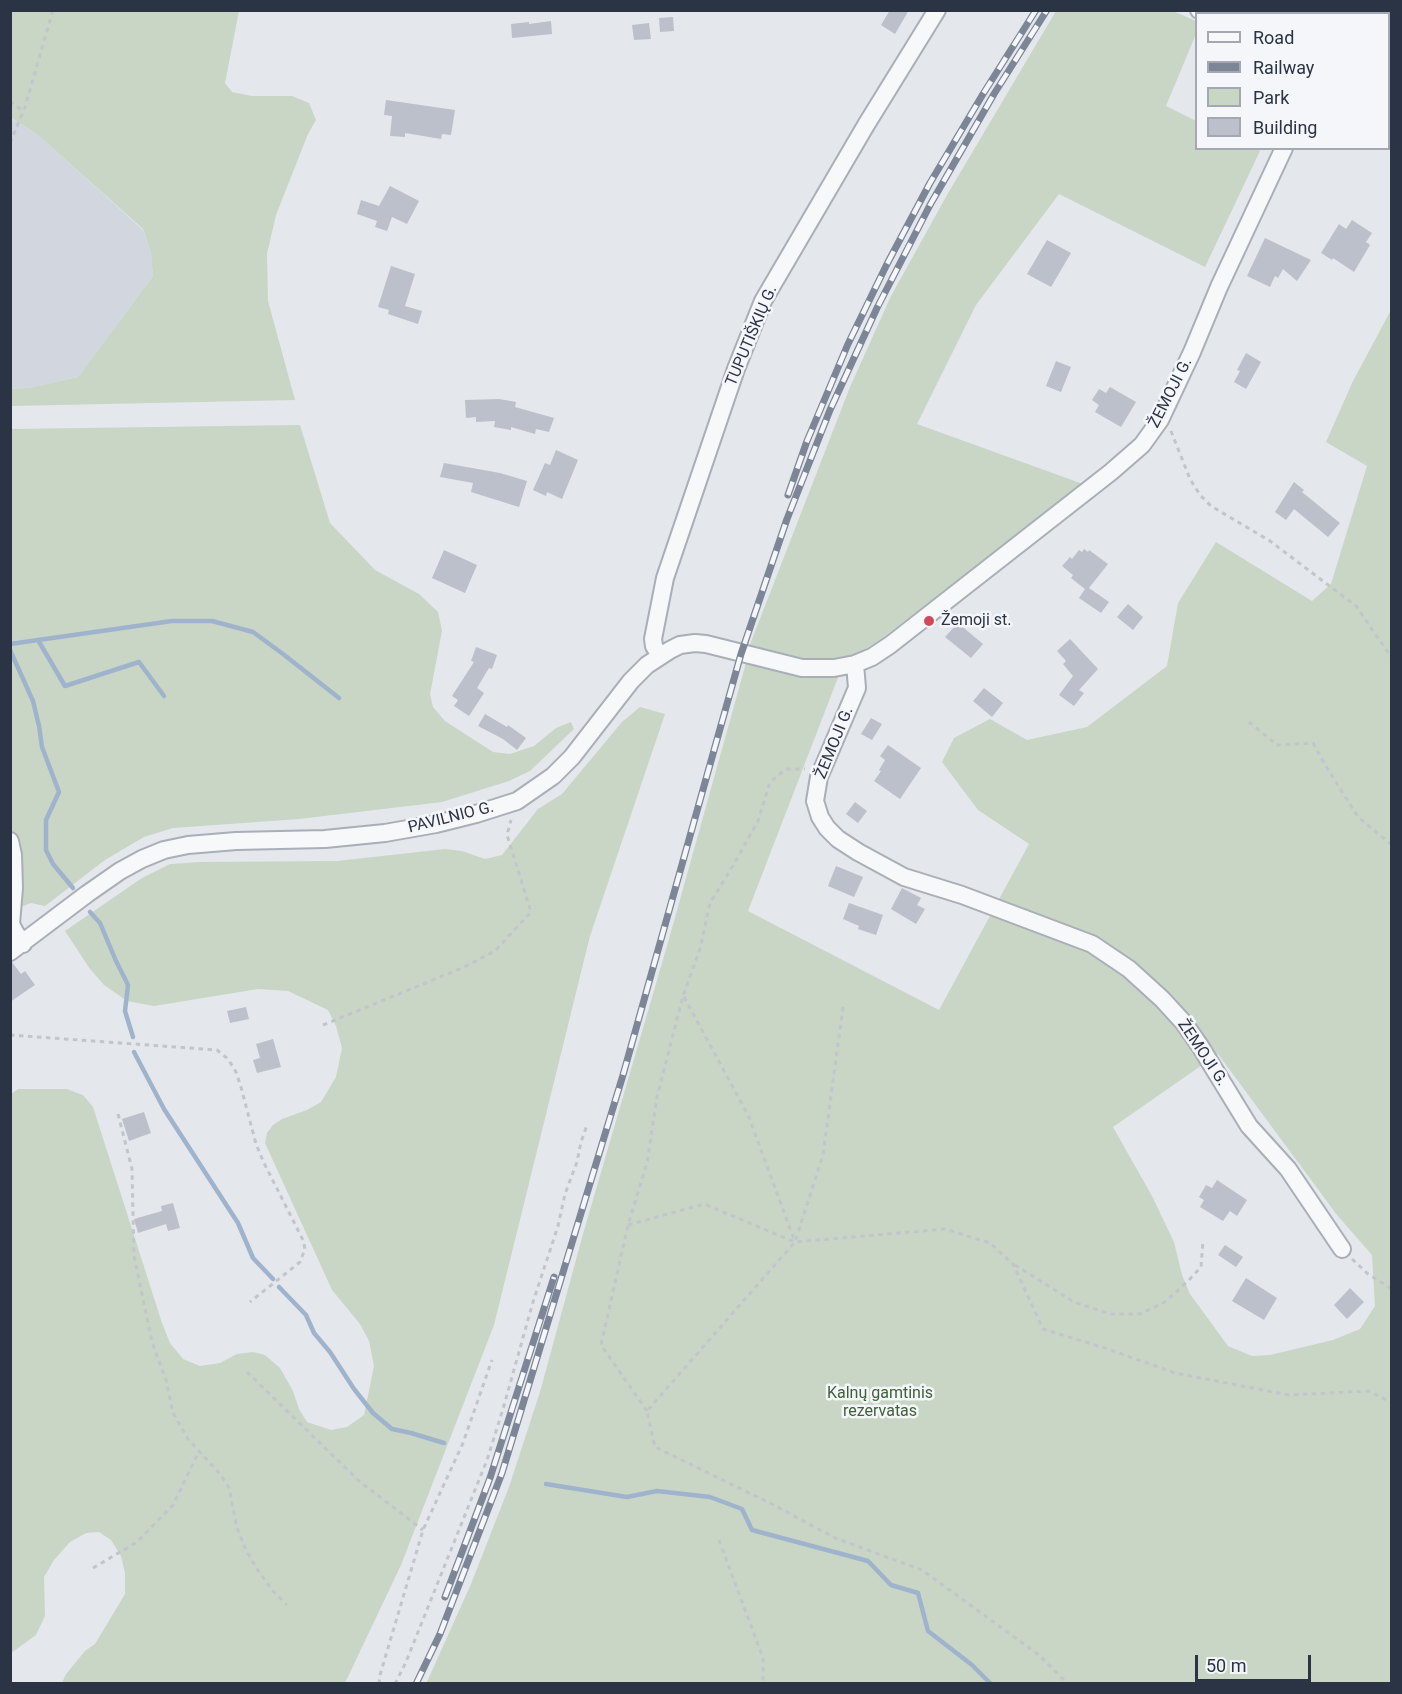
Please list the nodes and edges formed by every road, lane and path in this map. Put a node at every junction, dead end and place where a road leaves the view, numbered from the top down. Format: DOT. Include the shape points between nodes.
graph roads {
  1 [pos="53,10"];
  2 [pos="937,10"];
  3 [pos="10,101"];
  4 [pos="23,111"];
  5 [pos="10,143"];
  6 [pos="1283,150"];
  7 [pos="1160,420"];
  8 [pos="660,656"];
  9 [pos="1392,658"];
  10 [pos="855,664"];
  11 [pos="1249,722"];
  12 [pos="822,769"];
  13 [pos="517,801"];
  14 [pos="10,841"];
  15 [pos="1392,845"];
  16 [pos="17,948"];
  17 [pos="683,996"];
  18 [pos="843,1007"];
  19 [pos="323,1025"];
  20 [pos="10,1035"];
  21 [pos="118,1114"];
  22 [pos="586,1125"];
  23 [pos="628,1225"];
  24 [pos="1203,1241"];
  25 [pos="795,1242"];
  26 [pos="1342,1249"];
  27 [pos="1014,1264"];
  28 [pos="1392,1289"];
  29 [pos="250,1302"];
  30 [pos="492,1360"];
  31 [pos="247,1372"];
  32 [pos="1392,1403"];
  33 [pos="647,1411"];
  34 [pos="199,1451"];
  35 [pos="423,1530"];
  36 [pos="719,1540"];
  37 [pos="93,1568"];
  38 [pos="287,1605"];
  39 [pos="379,1683"];
  40 [pos="395,1683"];
  41 [pos="763,1683"];
  42 [pos="1068,1683"];
  1 -- 4 [label="path"];
  2 -- 8 [label="street, TUPUTIŠKIŲ G." via="763,301 665,578 653,639"];
  3 -- 4 [label="path"];
  4 -- 5 [label="path"];
  6 -- 7 [label="street, ŽEMOJI G."];
  7 -- 9 [label="path" via="1173,434 1200,495 1211,506 1270,541 1356,606"];
  7 -- 10 [label="street, ŽEMOJI G." via="1142,445 1111,472 890,645"];
  8 -- 10 [label="street, PAVILNIO G." via="680,645 695,643 802,668"];
  8 -- 13 [label="street, PAVILNIO G." via="631,681 572,757"];
  10 -- 12 [label="street, ŽEMOJI G." via="857,688"];
  11 -- 15 [label="path" via="1277,745 1313,743 1358,817"];
  12 -- 17 [label="path" via="786,769 770,782 758,821 710,903 700,949"];
  12 -- 26 [label="street, ŽEMOJI G." via="815,801 819,818 838,839 904,877 1092,944 1129,969 1162,999 1184,1023 1249,1126 1288,1170"];
  13 -- 16 [label="street, PAVILNIO G." via="436,824 385,833 197,844 164,850 120,871"];
  13 -- 19 [label="path" via="507,835 531,912 495,951"];
  14 -- 16 [label="street" via="14,888 11,924"];
  17 -- 23 [label="path" via="657,1097 647,1163"];
  17 -- 25 [label="path" via="749,1117"];
  18 -- 25 [label="path" via="823,1155"];
  20 -- 29 [label="path" via="217,1050 228,1059 239,1080 256,1144 304,1249 300,1262"];
  21 -- 34 [label="path" via="132,1169 134,1256 152,1342 173,1413"];
  22 -- 40 [label="path" via="487,1460"];
  23 -- 25 [label="path" via="704,1204"];
  23 -- 33 [label="path" via="601,1345"];
  24 -- 27 [label="path" via="1201,1267 1195,1274 1165,1302 1140,1314 1110,1314 1074,1302"];
  25 -- 27 [label="path" via="945,1229 990,1243"];
  25 -- 33 [label="path"];
  26 -- 28 [label="path" via="1368,1274"];
  27 -- 32 [label="path" via="1042,1329 1175,1374 1289,1395 1369,1391"];
  30 -- 35 [label="path" via="464,1443"];
  31 -- 35 [label="path" via="359,1481"];
  33 -- 42 [label="path" via="655,1447 835,1538 922,1570 1039,1655"];
  34 -- 37 [label="path" via="173,1505 137,1542"];
  34 -- 38 [label="path" via="229,1488 237,1528 257,1569"];
  35 -- 39 [label="path"];
  36 -- 41 [label="path" via="763,1658"];
}
